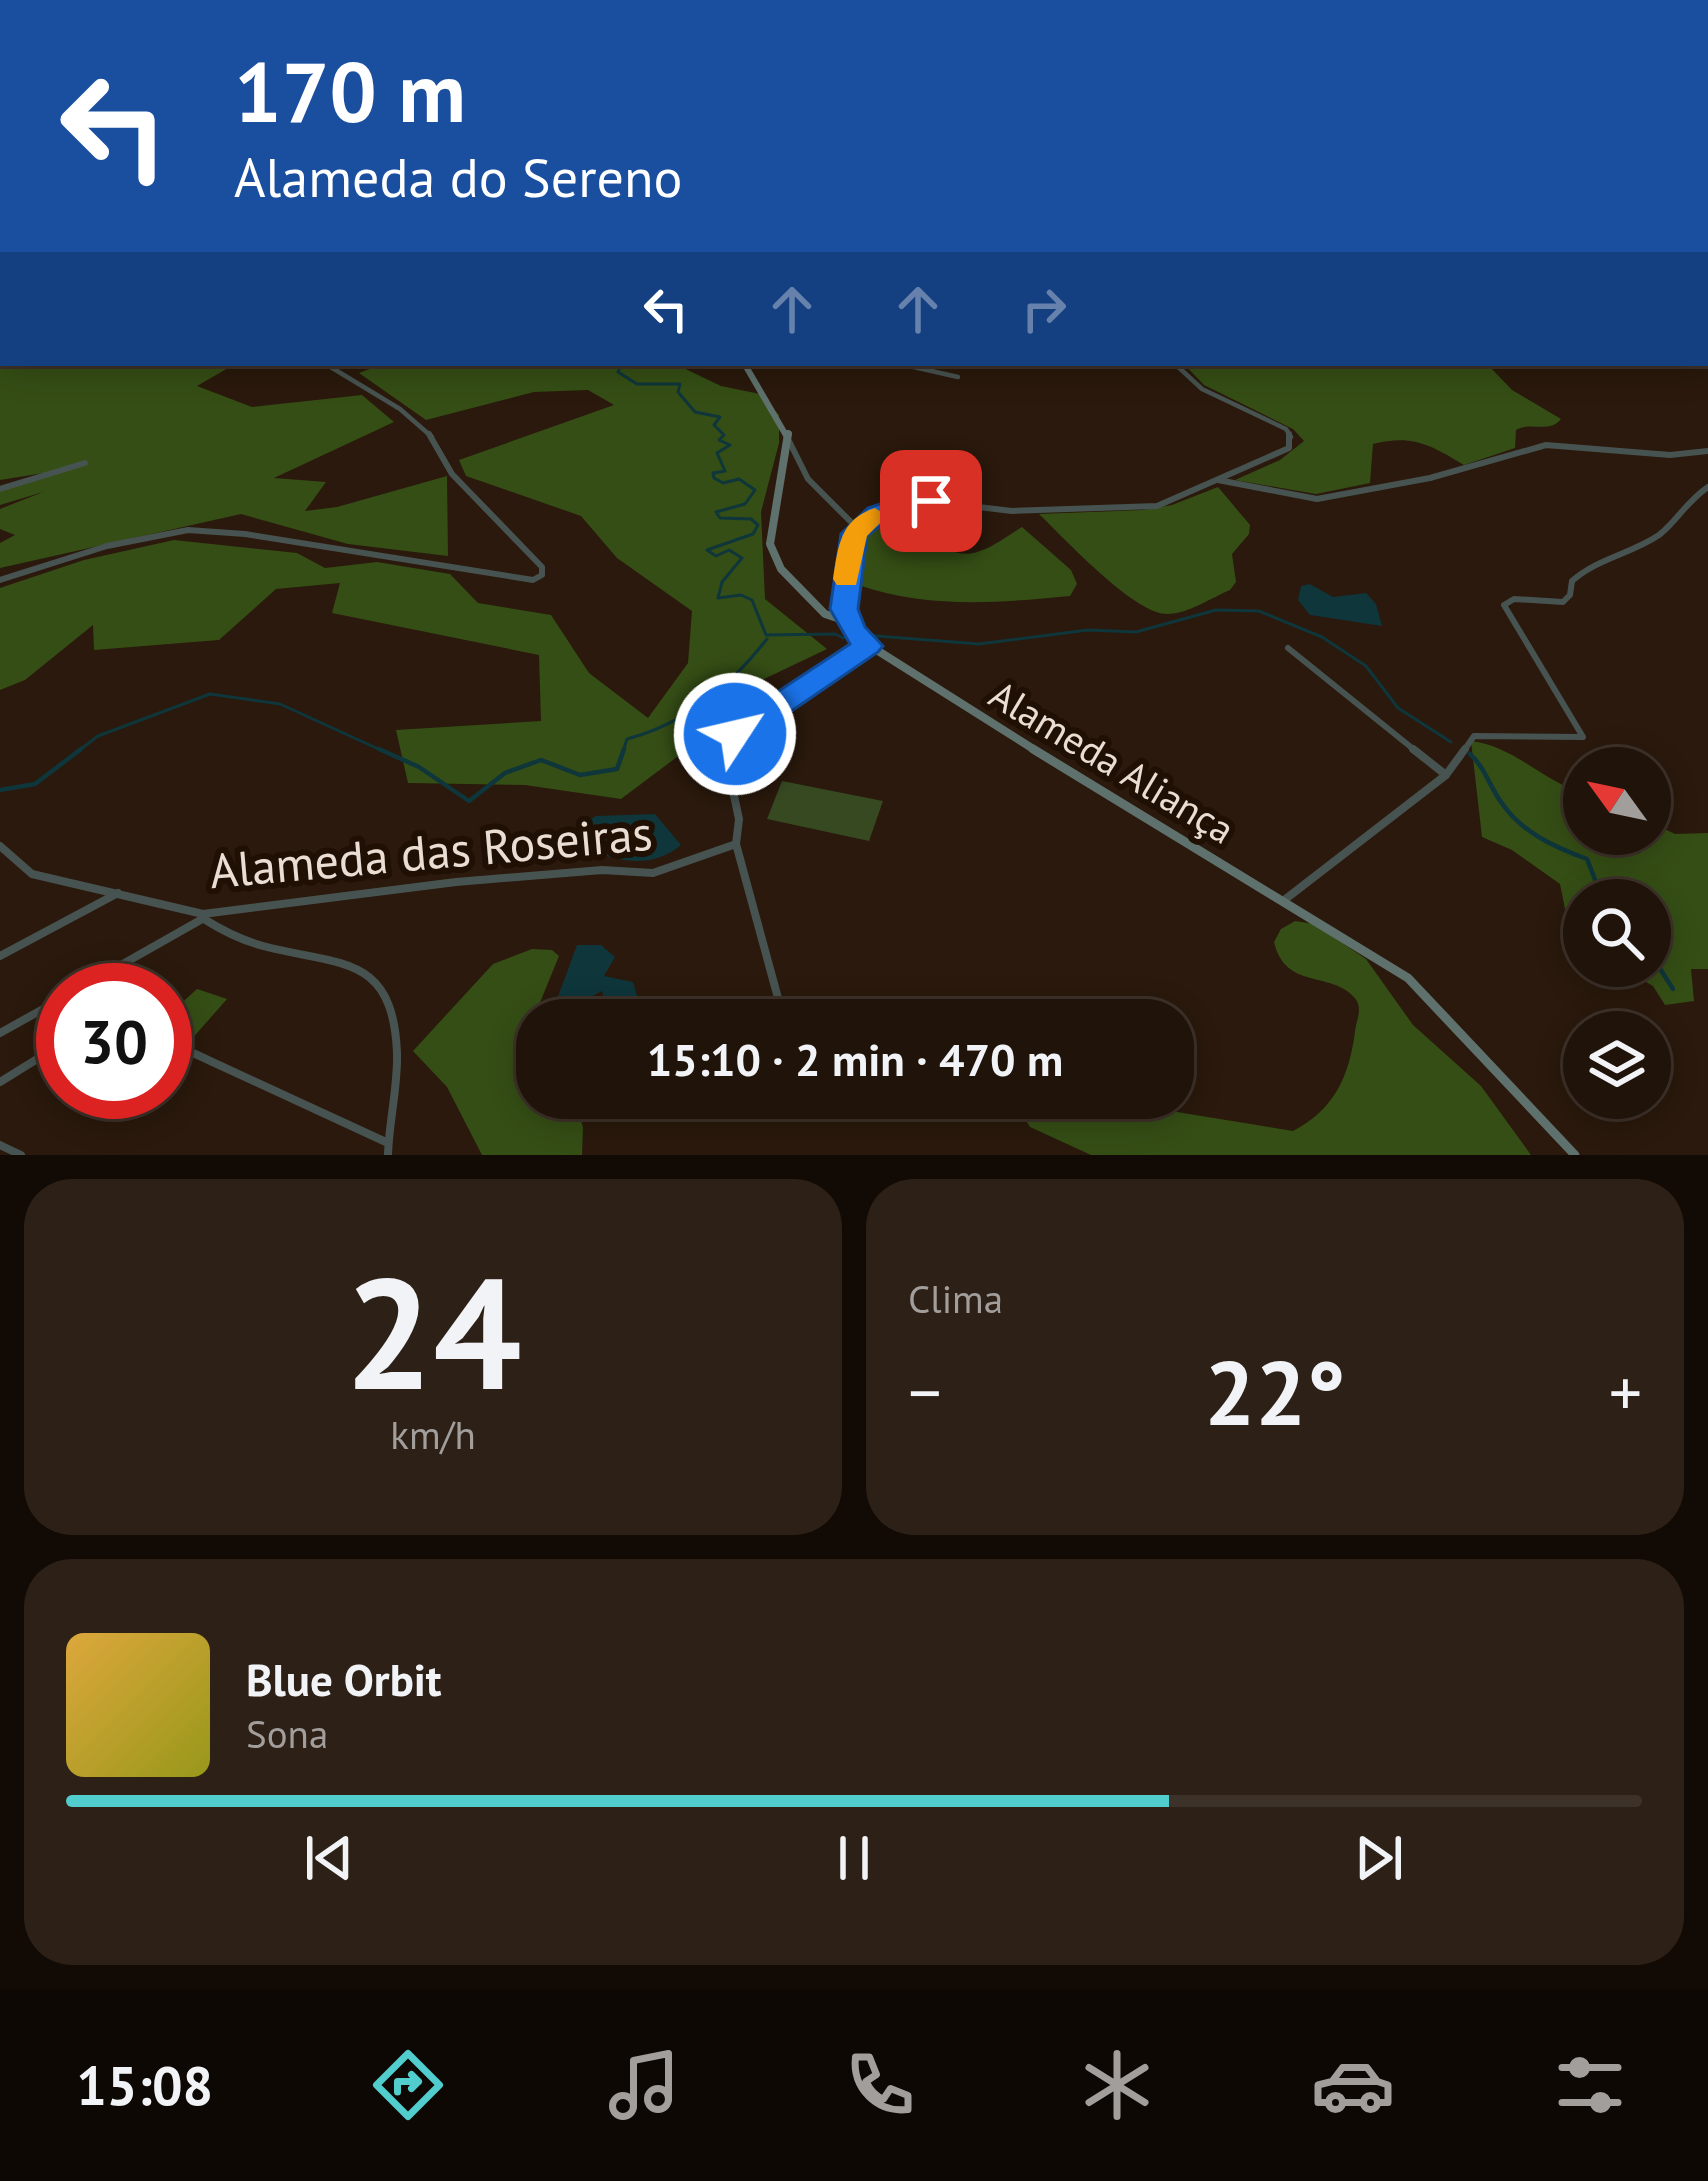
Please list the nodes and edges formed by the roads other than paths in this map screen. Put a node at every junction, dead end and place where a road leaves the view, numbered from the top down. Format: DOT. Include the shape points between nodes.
graph roads {
  1 [pos="329,366"];
  2 [pos="746,366"];
  3 [pos="909,366"];
  4 [pos="1177,366"];
  5 [pos="958,377"];
  6 [pos="787,438"];
  7 [pos="1708,451"];
  8 [pos="85,463"];
  9 [pos="1218,480"];
  10 [pos="1708,487"];
  11 [pos="0,489"];
  12 [pos="857,528"];
  13 [pos="0,580"];
  14 [pos="853,632"];
  15 [pos="866,644"];
  16 [pos="1288,648"];
  17 [pos="1446,775"];
  18 [pos="736,844"];
  19 [pos="0,846"];
  20 [pos="121,892"];
  21 [pos="1283,901"];
  22 [pos="203,916"];
  23 [pos="0,956"];
  24 [pos="122,963"];
  25 [pos="778,999"];
  26 [pos="36,1013"];
  27 [pos="0,1033"];
  28 [pos="192,1053"];
  29 [pos="36,1060"];
  30 [pos="0,1082"];
  31 [pos="0,1145"];
  32 [pos="388,1149"];
  33 [pos="20,1155"];
  34 [pos="1575,1155"];
  1 -- 13 [label="street" via="424,428 452,474 542,575 532,580 188,530"];
  2 -- 6 [label="street" via="779,411"];
  3 -- 5 [label="street"];
  4 -- 9 [label="street" via="1202,389 1292,439 1289,448"];
  6 -- 12 [label="street" via="808,479"];
  6 -- 14 [label="street, Alameda Aliança" via="770,544 781,569"];
  7 -- 9 [label="street" via="1546,445 1317,499"];
  8 -- 11 [label="street"];
  9 -- 12 [label="street" via="1184,499 1139,508 988,510 914,501"];
  10 -- 17 [label="street" via="1660,534 1572,581 1563,602 1514,598 1504,605 1583,737 1478,735"];
  12 -- 14 [label="street" via="844,598"];
  14 -- 15 [label="street, Alameda Aliança"];
  15 -- 18 [label="street" via="724,747 739,819"];
  15 -- 21 [label="street, Alameda Aliança"];
  16 -- 17 [label="street"];
  17 -- 21 [label="street"];
  18 -- 22 [label="street, Alameda das Roseiras" via="653,873 478,880"];
  18 -- 25 [label="street"];
  19 -- 20 [label="street, Alameda das Roseiras" via="32,874"];
  20 -- 22 [label="street, Alameda das Roseiras"];
  20 -- 23 [label="street"];
  21 -- 34 [label="street, Alameda Aliança" via="1408,978"];
  22 -- 24 [label="street"];
  22 -- 32 [label="street" via="238,938 346,960 381,985 398,1050"];
  26 -- 27 [label="street"];
  28 -- 32 [label="street"];
  29 -- 30 [label="street"];
  31 -- 33 [label="street"];
}
